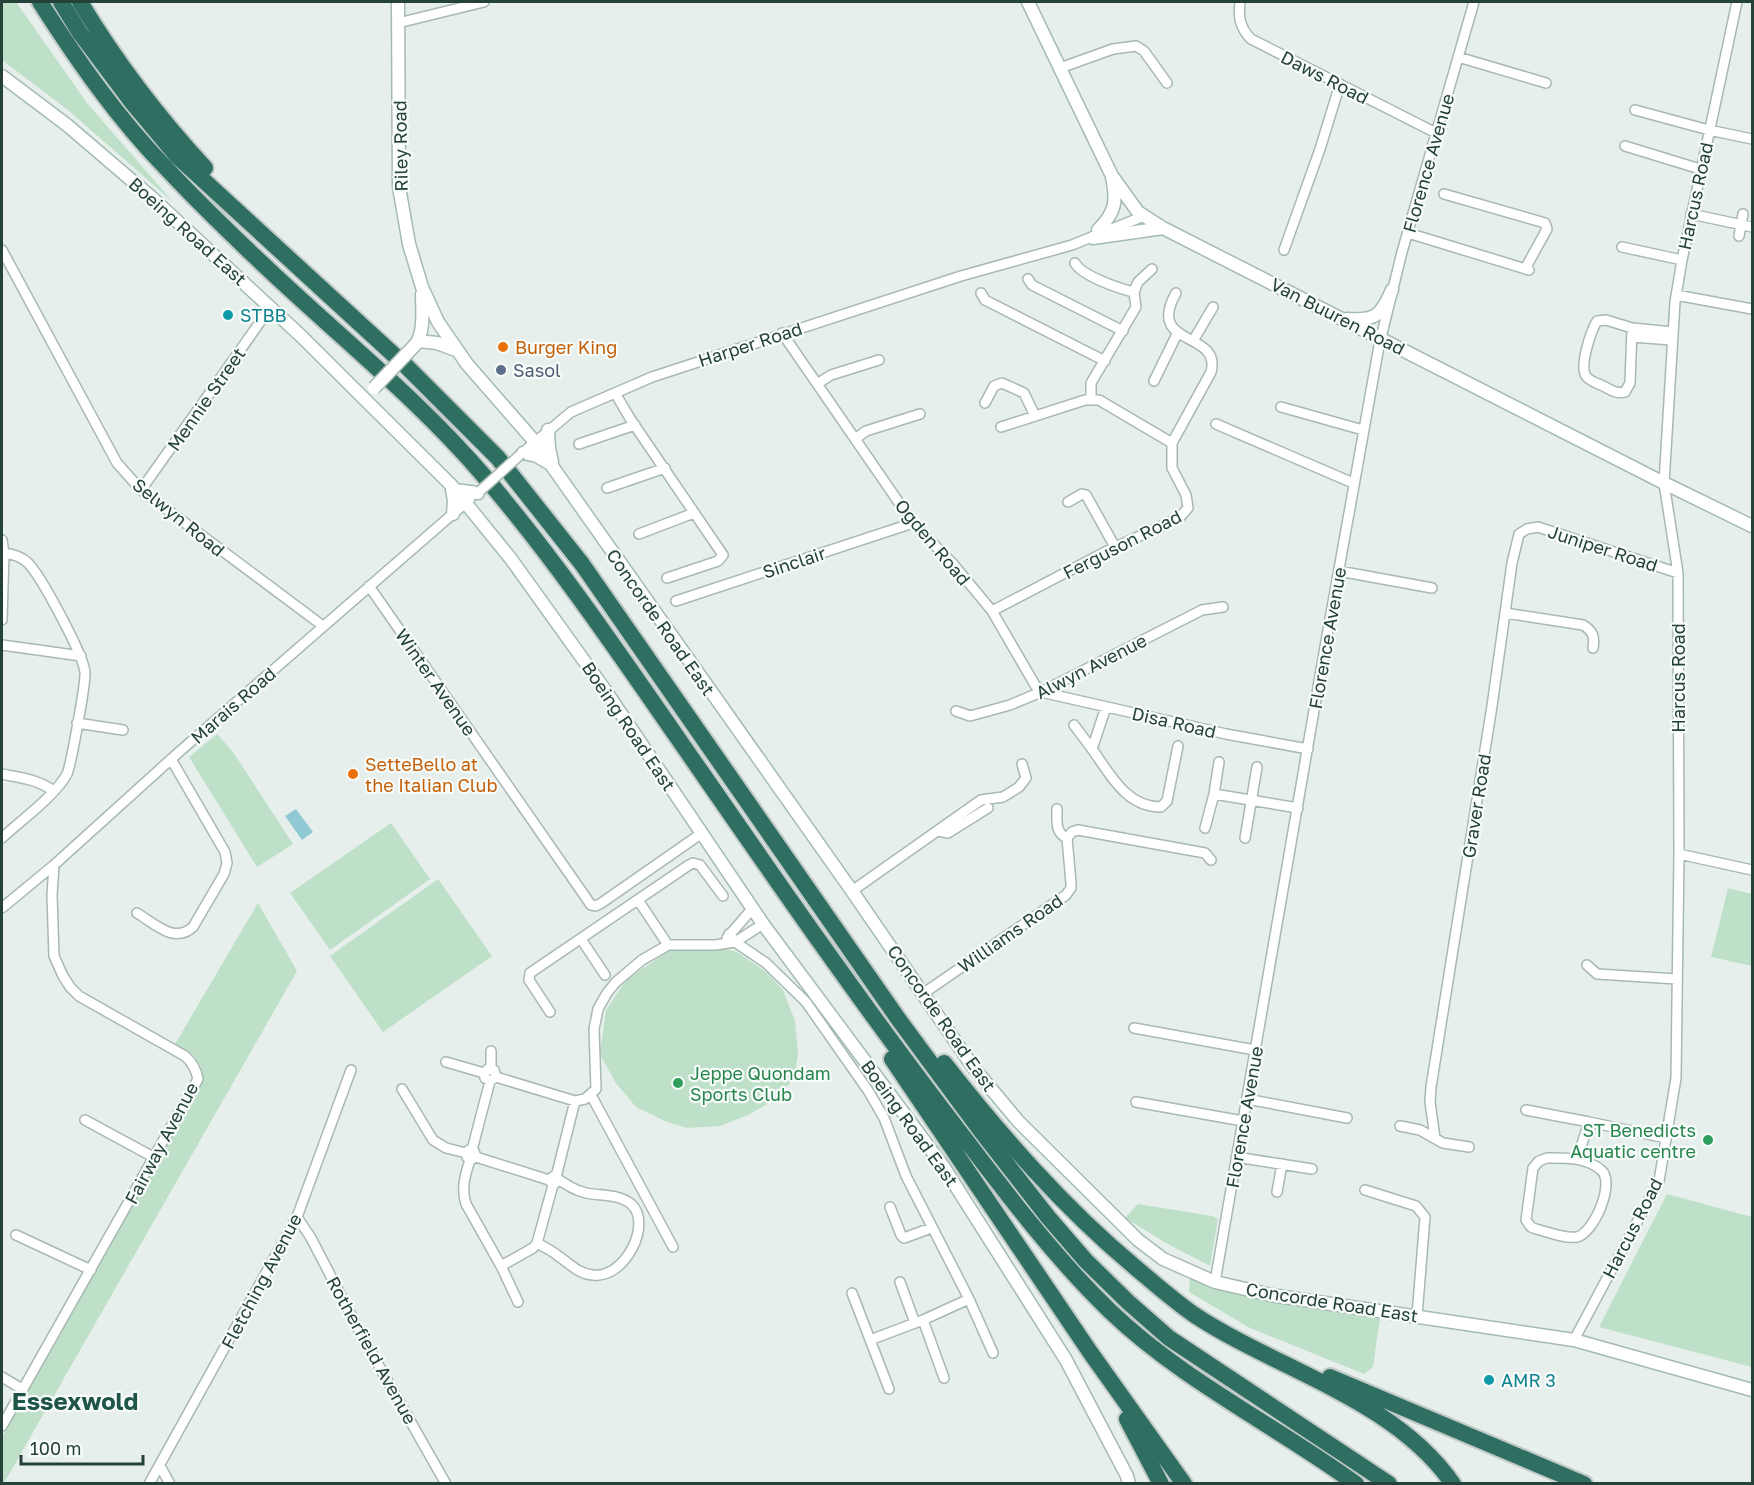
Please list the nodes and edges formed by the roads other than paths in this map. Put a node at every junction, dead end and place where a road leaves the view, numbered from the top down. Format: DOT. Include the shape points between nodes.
graph roads {
  1 [pos="40,2"];
  2 [pos="61,2"];
  3 [pos="80,2"];
  4 [pos="398,2"];
  5 [pos="484,2"];
  6 [pos="1028,2"];
  7 [pos="1240,2"];
  8 [pos="1474,2"];
  9 [pos="1737,2"];
  10 [pos="398,23"];
  11 [pos="1458,57"];
  12 [pos="1060,68"];
  13 [pos="2,76"];
  14 [pos="1167,83"];
  15 [pos="1546,83"];
  16 [pos="1340,84"];
  17 [pos="1635,110"];
  18 [pos="1709,130"];
  19 [pos="1436,133"];
  20 [pos="1752,139"];
  21 [pos="1625,146"];
  22 [pos="1700,169"];
  23 [pos="1112,176"];
  24 [pos="1444,194"];
  25 [pos="1141,214"];
  26 [pos="1691,214"];
  27 [pos="1743,214"];
  28 [pos="1741,224"];
  29 [pos="1752,227"];
  30 [pos="1164,228"];
  31 [pos="1408,233"];
  32 [pos="1095,234"];
  33 [pos="1739,236"];
  34 [pos="1622,247"];
  35 [pos="2,250"];
  36 [pos="1284,250"];
  37 [pos="284,254"];
  38 [pos="1682,260"];
  39 [pos="1075,263"];
  40 [pos="1152,269"];
  41 [pos="1028,279"];
  42 [pos="422,287"];
  43 [pos="1392,290"];
  44 [pos="1134,292"];
  45 [pos="981,293"];
  46 [pos="1176,293"];
  47 [pos="1676,295"];
  48 [pos="1213,307"];
  49 [pos="270,308"];
  50 [pos="1752,309"];
  51 [pos="1343,319"];
  52 [pos="1123,331"];
  53 [pos="782,333"];
  54 [pos="1632,333"];
  55 [pos="1178,334"];
  56 [pos="1672,336"];
  57 [pos="1381,338"];
  58 [pos="1193,341"];
  59 [pos="417,343"];
  60 [pos="456,350"];
  61 [pos="323,358"];
  62 [pos="879,360"];
  63 [pos="1105,361"];
  64 [pos="1154,381"];
  65 [pos="817,384"];
  66 [pos="373,388"];
  67 [pos="615,393"];
  68 [pos="1091,399"];
  69 [pos="985,403"];
  70 [pos="375,407"];
  71 [pos="1281,407"];
  72 [pos="920,414"];
  73 [pos="1035,416"];
  74 [pos="1216,424"];
  75 [pos="519,425"];
  76 [pos="635,425"];
  77 [pos="1001,427"];
  78 [pos="549,429"];
  79 [pos="1363,430"];
  80 [pos="855,439"];
  81 [pos="535,442"];
  82 [pos="1172,443"];
  83 [pos="579,444"];
  84 [pos="523,453"];
  85 [pos="552,467"];
  86 [pos="665,468"];
  87 [pos="1353,483"];
  88 [pos="1665,483"];
  89 [pos="453,487"];
  90 [pos="607,488"];
  91 [pos="141,490"];
  92 [pos="478,492"];
  93 [pos="1068,502"];
  94 [pos="465,503"];
  95 [pos="453,513"];
  96 [pos="694,513"];
  97 [pos="476,515"];
  98 [pos="913,523"];
  99 [pos="1752,526"];
  100 [pos="1527,529"];
  101 [pos="639,534"];
  102 [pos="2,540"];
  103 [pos="1115,547"];
  104 [pos="4,553"];
  105 [pos="1339,571"];
  106 [pos="1678,573"];
  107 [pos="667,578"];
  108 [pos="369,586"];
  109 [pos="1432,588"];
  110 [pos="676,601"];
  111 [pos="1224,607"];
  112 [pos="992,611"];
  113 [pos="1505,613"];
  114 [pos="2,620"];
  115 [pos="323,626"];
  116 [pos="2,645"];
  117 [pos="1593,648"];
  118 [pos="81,656"];
  119 [pos="1041,692"];
  120 [pos="1106,707"];
  121 [pos="956,711"];
  122 [pos="77,723"];
  123 [pos="1074,725"];
  124 [pos="123,730"];
  125 [pos="1178,747"];
  126 [pos="1092,749"];
  127 [pos="1308,749"];
  128 [pos="171,759"];
  129 [pos="1219,762"];
  130 [pos="1022,764"];
  131 [pos="1257,766"];
  132 [pos="2,774"];
  133 [pos="54,791"];
  134 [pos="1214,794"];
  135 [pos="1252,801"];
  136 [pos="988,808"];
  137 [pos="1298,808"];
  138 [pos="1057,809"];
  139 [pos="1205,828"];
  140 [pos="938,831"];
  141 [pos="702,833"];
  142 [pos="2,838"];
  143 [pos="1067,838"];
  144 [pos="1245,838"];
  145 [pos="1679,854"];
  146 [pos="1211,860"];
  147 [pos="54,865"];
  148 [pos="1752,870"];
  149 [pos="804,882"];
  150 [pos="852,891"];
  151 [pos="723,897"];
  152 [pos="638,900"];
  153 [pos="2,908"];
  154 [pos="752,909"];
  155 [pos="137,913"];
  156 [pos="763,924"];
  157 [pos="813,932"];
  158 [pos="581,939"];
  159 [pos="729,939"];
  160 [pos="668,945"];
  161 [pos="1587,965"];
  162 [pos="604,975"];
  163 [pos="1677,979"];
  164 [pos="924,993"];
  165 [pos="550,1012"];
  166 [pos="1134,1028"];
  167 [pos="1256,1050"];
  168 [pos="491,1051"];
  169 [pos="446,1062"];
  170 [pos="351,1070"];
  171 [pos="490,1075"];
  172 [pos="402,1089"];
  173 [pos="591,1095"];
  174 [pos="1247,1099"];
  175 [pos="575,1101"];
  176 [pos="1136,1102"];
  177 [pos="1526,1110"];
  178 [pos="1347,1118"];
  179 [pos="85,1120"];
  180 [pos="1243,1120"];
  181 [pos="1589,1122"];
  182 [pos="1400,1126"];
  183 [pos="1435,1138"];
  184 [pos="1666,1138"];
  185 [pos="1469,1147"];
  186 [pos="471,1155"];
  187 [pos="1236,1157"];
  188 [pos="154,1158"];
  189 [pos="1577,1159"];
  190 [pos="1282,1164"];
  191 [pos="1312,1169"];
  192 [pos="554,1180"];
  193 [pos="1365,1190"];
  194 [pos="1277,1192"];
  195 [pos="890,1207"];
  196 [pos="297,1217"];
  197 [pos="931,1228"];
  198 [pos="16,1235"];
  199 [pos="537,1243"];
  200 [pos="673,1247"];
  201 [pos="501,1266"];
  202 [pos="91,1270"];
  203 [pos="900,1282"];
  204 [pos="1215,1282"];
  205 [pos="852,1293"];
  206 [pos="969,1299"];
  207 [pos="518,1302"];
  208 [pos="1417,1316"];
  209 [pos="919,1321"];
  210 [pos="1229,1335"];
  211 [pos="870,1340"];
  212 [pos="1574,1340"];
  213 [pos="1090,1352"];
  214 [pos="993,1353"];
  215 [pos="2,1377"];
  216 [pos="944,1378"];
  217 [pos="22,1389"];
  218 [pos="889,1389"];
  219 [pos="1752,1390"];
  220 [pos="2,1426"];
  221 [pos="160,1466"];
  222 [pos="149,1484"];
  223 [pos="170,1484"];
  224 [pos="446,1484"];
  225 [pos="1129,1484"];
  226 [pos="1161,1484"];
  227 [pos="1184,1484"];
  228 [pos="1356,1484"];
  229 [pos="1389,1484"];
  230 [pos="1453,1484"];
  231 [pos="1584,1484"];
  1 -- 157 [label="highway" via="116,110 165,168 269,270 395,383 482,474 565,576"];
  2 -- 37 [label="highway" via="105,67 177,156"];
  3 -- 37 [label="highway" via="140,92"];
  4 -- 10 [label="main road, Riley Road"];
  5 -- 10 [label="street"];
  6 -- 12 [label="main road, Van Buuren Road"];
  7 -- 16 [label="street, Daws Road" via="1240,21 1251,39"];
  8 -- 11 [label="street, Florence Avenue"];
  9 -- 18 [label="street, Harcus Road"];
  10 -- 42 [label="main road, Riley Road" via="399,187 409,244"];
  11 -- 15 [label="street"];
  11 -- 19 [label="street, Florence Avenue"];
  12 -- 14 [label="street" via="1136,46"];
  12 -- 23 [label="main road, Van Buuren Road"];
  13 -- 49 [label="main road, Boeing Road East" via="150,196"];
  16 -- 19 [label="street, Daws Road"];
  16 -- 36 [label="street"];
  17 -- 18 [label="street"];
  18 -- 20 [label="street"];
  18 -- 22 [label="street, Harcus Road"];
  19 -- 31 [label="street, Florence Avenue"];
  21 -- 22 [label="street"];
  22 -- 26 [label="street, Harcus Road"];
  23 -- 25 [label="main road, Van Buuren Road"];
  23 -- 32 [label="main road" via="1114,207"];
  24 -- 31 [label="street" via="1545,223 1547,229 1527,270"];
  25 -- 30 [label="main road, Van Buuren Road"];
  25 -- 32 [label="street, Harper Road"];
  26 -- 28 [label="street"];
  26 -- 38 [label="street, Harcus Road"];
  27 -- 28 [label="street"];
  28 -- 29 [label="street"];
  28 -- 33 [label="street"];
  30 -- 32 [label="main road"];
  30 -- 51 [label="main road, Van Buuren Road"];
  31 -- 43 [label="street, Florence Avenue"];
  32 -- 53 [label="street, Harper Road"];
  34 -- 38 [label="street"];
  35 -- 91 [label="street, Selwyn Road" via="117,463"];
  37 -- 149 [label="highway" via="406,366 498,458 582,564"];
  38 -- 47 [label="street, Harcus Road"];
  39 -- 44 [label="street" via="1119,289"];
  40 -- 44 [label="street" via="1138,282"];
  41 -- 52 [label="street" via="1032,285"];
  42 -- 59 [label="main road" via="423,315"];
  42 -- 60 [label="main road, Concorde Road East"];
  43 -- 51 [label="main road" via="1377,315"];
  43 -- 57 [label="street, Florence Avenue"];
  44 -- 52 [label="street" via="1136,307"];
  45 -- 63 [label="street" via="985,300"];
  46 -- 55 [label="street" via="1167,314"];
  47 -- 50 [label="street"];
  47 -- 56 [label="street, Harcus Road"];
  48 -- 58 [label="street"];
  49 -- 61 [label="main road, Boeing Road East"];
  49 -- 91 [label="street, Mennie Street"];
  51 -- 57 [label="main road, Van Buuren Road"];
  52 -- 63 [label="street"];
  53 -- 65 [label="street, Ogden Road"];
  53 -- 67 [label="street, Harper Road"];
  54 -- 54 [label="street" via="1606,320 1597,321 1583,369 1589,380 1618,393 1625,392 1630,384"];
  54 -- 56 [label="street"];
  55 -- 58 [label="street"];
  55 -- 64 [label="street"];
  56 -- 88 [label="street, Harcus Road"];
  57 -- 79 [label="street, Florence Avenue"];
  57 -- 88 [label="main road, Van Buuren Road"];
  58 -- 82 [label="street" via="1212,357 1211,372"];
  59 -- 60 [label="main road" via="437,343"];
  59 -- 66 [label="main road, bridge"];
  60 -- 75 [label="main road, Concorde Road East"];
  61 -- 66 [label="main road" via="360,387"];
  61 -- 70 [label="main road, Boeing Road East"];
  62 -- 65 [label="street" via="831,375"];
  63 -- 68 [label="street" via="1091,383"];
  65 -- 80 [label="street, Ogden Road"];
  66 -- 70 [label="main road"];
  67 -- 76 [label="street"];
  67 -- 78 [label="street, Harper Road" via="571,412"];
  68 -- 73 [label="street"];
  68 -- 82 [label="street" via="1105,402"];
  69 -- 73 [label="street" via="994,386 1002,383 1023,393"];
  70 -- 89 [label="main road, Boeing Road East"];
  71 -- 79 [label="street"];
  72 -- 80 [label="street"];
  73 -- 77 [label="street"];
  74 -- 87 [label="street"];
  75 -- 78 [label="main road"];
  75 -- 81 [label="main road, Concorde Road East"];
  75 -- 84 [label="main road"];
  76 -- 83 [label="street"];
  76 -- 86 [label="street"];
  78 -- 81 [label="street, Harper Road"];
  78 -- 85 [label="main road"];
  79 -- 87 [label="street, Florence Avenue"];
  80 -- 98 [label="street, Ogden Road"];
  81 -- 84 [label="street, Harper Road"];
  81 -- 85 [label="main road, Concorde Road East"];
  82 -- 103 [label="street, Ferguson Road" via="1172,468 1186,495 1187,511"];
  84 -- 85 [label="main road" via="537,456"];
  84 -- 92 [label="street, Harper Road, bridge"];
  85 -- 150 [label="main road, Concorde Road East"];
  86 -- 90 [label="street"];
  86 -- 96 [label="street"];
  87 -- 105 [label="street, Florence Avenue"];
  88 -- 99 [label="main road, Van Buuren Road"];
  88 -- 106 [label="street, Harcus Road"];
  89 -- 92 [label="main road"];
  89 -- 94 [label="main road, Boeing Road East"];
  89 -- 95 [label="main road"];
  91 -- 115 [label="street, Selwyn Road"];
  92 -- 94 [label="street, Harper Road"];
  92 -- 97 [label="main road"];
  93 -- 103 [label="street" via="1086,495"];
  94 -- 95 [label="street, Marais Road"];
  94 -- 97 [label="main road, Boeing Road East"];
  95 -- 108 [label="street, Marais Road"];
  96 -- 101 [label="street"];
  96 -- 107 [label="street" via="723,557"];
  97 -- 141 [label="main road, Boeing Road East" via="544,603"];
  98 -- 110 [label="street, Sinclair"];
  98 -- 112 [label="street, Ogden Road"];
  100 -- 106 [label="street, Juniper Road" via="1538,527"];
  100 -- 113 [label="street, Graver Road" via="1517,537"];
  102 -- 104 [label="street"];
  103 -- 112 [label="street, Ferguson Road"];
  104 -- 114 [label="street"];
  104 -- 118 [label="street" via="30,564"];
  105 -- 109 [label="street"];
  105 -- 127 [label="street, Florence Avenue"];
  106 -- 145 [label="street, Harcus Road"];
  108 -- 115 [label="street, Marais Road"];
  108 -- 141 [label="street, Winter Avenue" via="591,905 600,904"];
  111 -- 119 [label="street, Alwyn Avenue" via="1202,610"];
  112 -- 119 [label="street, Ogden Road"];
  113 -- 117 [label="street" via="1583,625 1591,630"];
  113 -- 183 [label="street, Graver Road" via="1431,1087"];
  115 -- 128 [label="street, Marais Road"];
  116 -- 118 [label="street"];
  118 -- 122 [label="street" via="85,681"];
  119 -- 120 [label="street, Disa Road"];
  119 -- 121 [label="street, Alwyn Avenue" via="970,716"];
  120 -- 126 [label="street"];
  120 -- 127 [label="street, Disa Road"];
  122 -- 124 [label="street"];
  122 -- 133 [label="street" via="68,772"];
  123 -- 126 [label="street"];
  125 -- 126 [label="street" via="1167,801 1161,807 1130,798"];
  127 -- 137 [label="street, Florence Avenue"];
  128 -- 147 [label="street, Marais Road"];
  128 -- 155 [label="street" via="225,852 226,868 193,927 185,933 171,934"];
  129 -- 134 [label="street"];
  130 -- 140 [label="street" via="1026,778 1019,787 1003,797 981,800"];
  131 -- 135 [label="street"];
  132 -- 133 [label="street" via="34,779"];
  133 -- 142 [label="street"];
  134 -- 135 [label="street"];
  134 -- 139 [label="street"];
  135 -- 137 [label="street"];
  135 -- 144 [label="street"];
  136 -- 140 [label="street" via="948,833"];
  137 -- 167 [label="street, Florence Avenue"];
  138 -- 143 [label="street, Williams Road" via="1057,827 1061,836"];
  140 -- 150 [label="street"];
  141 -- 154 [label="main road, Boeing Road East"];
  143 -- 146 [label="street" via="1069,833 1078,831 1204,853"];
  143 -- 164 [label="street, Williams Road" via="1071,888 1066,895"];
  145 -- 148 [label="street"];
  145 -- 163 [label="street, Harcus Road"];
  147 -- 153 [label="street, Marais Road"];
  147 -- 188 [label="street, Fairway Avenue" via="54,956 70,987 79,996 184,1056 196,1071 198,1079"];
  149 -- 210 [label="highway" via="981,1109 1058,1196 1165,1293"];
  149 -- 229 [label="highway" via="981,1131 1086,1261 1169,1338"];
  150 -- 164 [label="main road, Concorde Road East"];
  151 -- 152 [label="street" via="704,869 693,863"];
  152 -- 158 [label="street"];
  152 -- 160 [label="street"];
  154 -- 156 [label="main road, Boeing Road East"];
  154 -- 159 [label="street"];
  156 -- 159 [label="street"];
  156 -- 225 [label="main road, Boeing Road East" via="943,1166 1066,1360"];
  157 -- 213 [label="highway" via="878,1040"];
  157 -- 228 [label="highway" via="928,1090 1071,1272 1156,1350"];
  158 -- 162 [label="street"];
  158 -- 165 [label="street" via="529,976"];
  159 -- 160 [label="street" via="715,945"];
  159 -- 197 [label="street" via="766,963 796,990 858,1075 884,1118"];
  160 -- 173 [label="street" via="616,982 598,1009 594,1029 596,1089"];
  161 -- 163 [label="street" via="1597,974"];
  163 -- 184 [label="street, Harcus Road" via="1677,1066"];
  164 -- 204 [label="main road, Concorde Road East" via="992,1092 1065,1168 1138,1240 1163,1259"];
  166 -- 167 [label="street"];
  167 -- 174 [label="street, Florence Avenue"];
  168 -- 171 [label="street"];
  169 -- 171 [label="street"];
  170 -- 196 [label="street, Fletching Avenue"];
  171 -- 175 [label="street"];
  171 -- 186 [label="street"];
  172 -- 186 [label="street" via="433,1140"];
  173 -- 175 [label="street"];
  173 -- 200 [label="street"];
  174 -- 178 [label="street"];
  174 -- 180 [label="street, Florence Avenue"];
  175 -- 192 [label="street"];
  176 -- 180 [label="street"];
  177 -- 181 [label="street"];
  179 -- 188 [label="street"];
  180 -- 187 [label="street, Florence Avenue"];
  181 -- 184 [label="street"];
  181 -- 189 [label="street"];
  182 -- 183 [label="street"];
  183 -- 185 [label="street"];
  184 -- 212 [label="street, Harcus Road" via="1659,1180"];
  186 -- 192 [label="street"];
  186 -- 201 [label="street" via="464,1178 464,1198"];
  187 -- 190 [label="street"];
  187 -- 204 [label="street, Florence Avenue"];
  188 -- 202 [label="street, Fairway Avenue"];
  189 -- 189 [label="street" via="1547,1158 1533,1168 1525,1215 1531,1227 1571,1237 1589,1229 1602,1204 1606,1177 1600,1168"];
  190 -- 191 [label="street"];
  190 -- 194 [label="street"];
  192 -- 199 [label="street"];
  192 -- 199 [label="street" via="630,1204 638,1217 633,1248 621,1265 592,1275 574,1269"];
  193 -- 208 [label="street" via="1421,1209 1426,1222"];
  195 -- 197 [label="street" via="904,1238"];
  196 -- 221 [label="street, Fletching Avenue"];
  196 -- 224 [label="street, Rotherfield Avenue"];
  197 -- 206 [label="street"];
  198 -- 202 [label="street"];
  199 -- 201 [label="street"];
  201 -- 207 [label="street"];
  202 -- 217 [label="street, Fairway Avenue"];
  203 -- 209 [label="street"];
  204 -- 208 [label="main road, Concorde Road East" via="1271,1295"];
  205 -- 211 [label="street"];
  206 -- 209 [label="street"];
  206 -- 214 [label="street"];
  208 -- 212 [label="main road, Concorde Road East"];
  209 -- 211 [label="street"];
  209 -- 216 [label="street"];
  210 -- 230 [label="highway" via="1364,1406 1407,1434 1440,1465"];
  210 -- 231 [label="highway"];
  211 -- 218 [label="street"];
  212 -- 219 [label="main road, Concorde Road East"];
  213 -- 226 [label="highway"];
  213 -- 227 [label="highway"];
  215 -- 217 [label="street"];
  217 -- 220 [label="street, Fairway Avenue"];
  221 -- 222 [label="street, Fletching Avenue"];
  221 -- 223 [label="street"];
}
